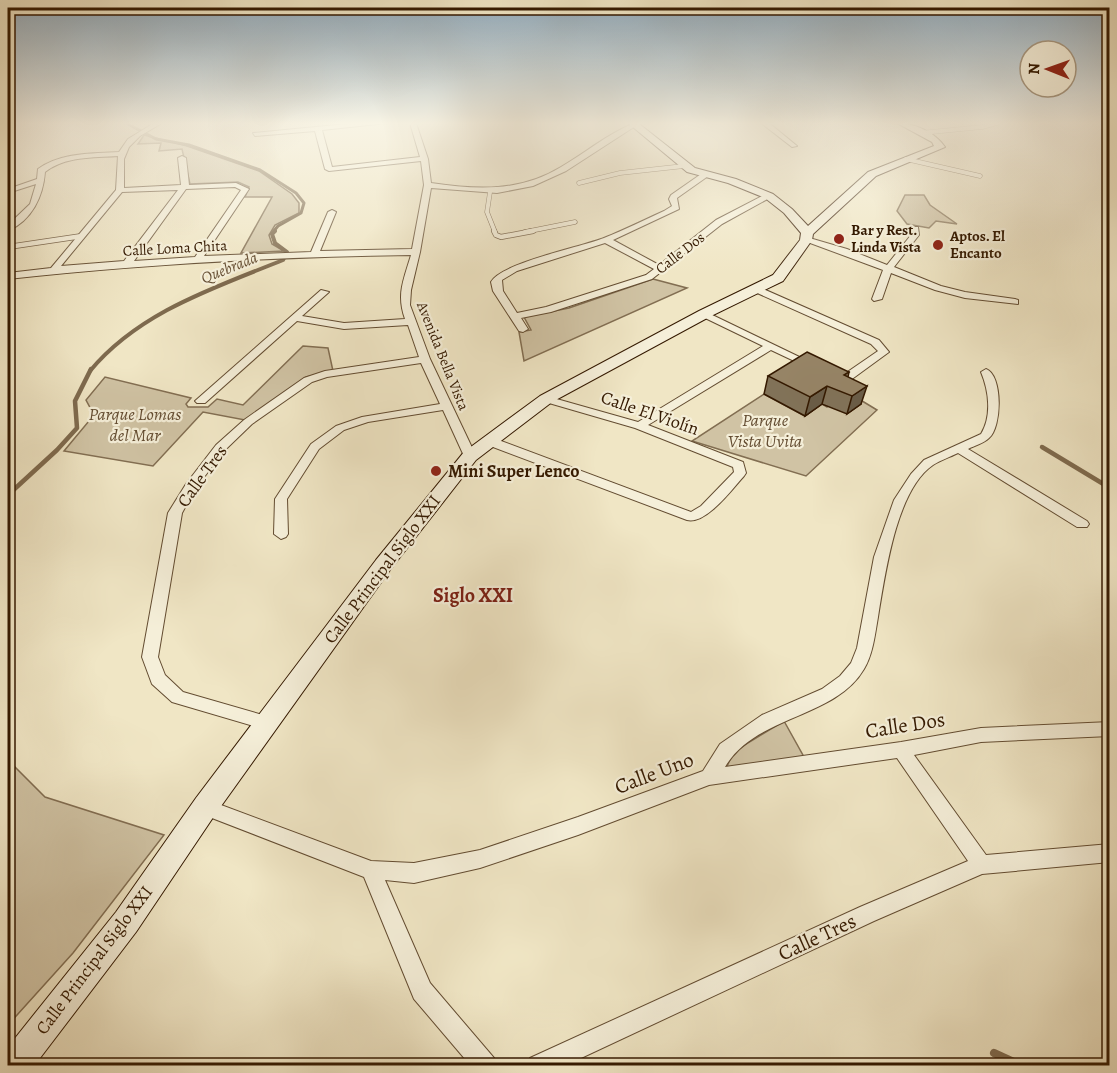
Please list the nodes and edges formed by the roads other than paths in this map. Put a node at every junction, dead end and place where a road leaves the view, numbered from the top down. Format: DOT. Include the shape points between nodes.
graph roads {
  1 [pos="41,173"];
  2 [pos="120,173"];
  3 [pos="184,173"];
  4 [pos="427,173"];
  5 [pos="557,173"];
  6 [pos="620,173"];
  7 [pos="874,173"];
  8 [pos="967,173"];
  9 [pos="706,174"];
  10 [pos="980,176"];
  11 [pos="41,180"];
  12 [pos="579,183"];
  13 [pos="429,184"];
  14 [pos="186,186"];
  15 [pos="120,190"];
  16 [pos="8,191"];
  17 [pos="490,192"];
  18 [pos="769,196"];
  19 [pos="332,212"];
  20 [pos="575,222"];
  21 [pos="8,229"];
  22 [pos="915,229"];
  23 [pos="82,236"];
  24 [pos="807,237"];
  25 [pos="606,240"];
  26 [pos="8,246"];
  27 [pos="416,252"];
  28 [pos="315,253"];
  29 [pos="198,259"];
  30 [pos="127,264"];
  31 [pos="55,268"];
  32 [pos="661,269"];
  33 [pos="888,269"];
  34 [pos="8,276"];
  35 [pos="758,290"];
  36 [pos="324,292"];
  37 [pos="878,299"];
  38 [pos="1015,302"];
  39 [pos="704,314"];
  40 [pos="515,316"];
  41 [pos="294,318"];
  42 [pos="411,322"];
  43 [pos="523,328"];
  44 [pos="769,347"];
  45 [pos="425,359"];
  46 [pos="986,372"];
  47 [pos="546,399"];
  48 [pos="201,401"];
  49 [pos="446,406"];
  50 [pos="639,426"];
  51 [pos="489,441"];
  52 [pos="958,448"];
  53 [pos="470,456"];
  54 [pos="1082,524"];
  55 [pos="281,534"];
  56 [pos="267,723"];
  57 [pos="1110,729"];
  58 [pos="901,750"];
  59 [pos="709,777"];
  60 [pos="205,807"];
  61 [pos="1110,853"];
  62 [pos="982,865"];
  63 [pos="371,870"];
  64 [pos="13,1065"];
  65 [pos="486,1065"];
  66 [pos="538,1065"];
  1 -- 11 [label="street"];
  2 -- 15 [label="street"];
  3 -- 14 [label="street"];
  4 -- 13 [label="street, Avenida Bella Vista"];
  5 -- 17 [label="street" via="506,191"];
  6 -- 12 [label="lane"];
  7 -- 24 [label="street, Calle Principal Siglo XXI"];
  8 -- 10 [label="lane"];
  9 -- 18 [label="street"];
  9 -- 25 [label="street" via="673,199 673,210"];
  11 -- 16 [label="street"];
  11 -- 21 [label="street" via="41,194"];
  13 -- 17 [label="street"];
  13 -- 27 [label="street, Avenida Bella Vista"];
  14 -- 15 [label="street"];
  14 -- 29 [label="street" via="245,189"];
  14 -- 30 [label="street"];
  15 -- 23 [label="street"];
  17 -- 20 [label="lane" via="487,212 496,235 501,237"];
  18 -- 24 [label="street" via="788,211"];
  18 -- 32 [label="street, Calle Dos" via="719,222"];
  19 -- 28 [label="street"];
  22 -- 33 [label="street" via="915,235"];
  23 -- 26 [label="lane"];
  23 -- 31 [label="street"];
  24 -- 33 [label="street"];
  24 -- 35 [label="street, Calle Principal Siglo XXI" via="778,278"];
  25 -- 32 [label="street"];
  25 -- 40 [label="street" via="514,269 498,278 498,291"];
  27 -- 28 [label="street, Calle Loma Chita"];
  27 -- 42 [label="street, Avenida Bella Vista" via="406,290 405,305"];
  28 -- 29 [label="street, Calle Loma Chita"];
  29 -- 30 [label="street, Calle Loma Chita"];
  30 -- 31 [label="street, Calle Loma Chita"];
  31 -- 34 [label="street, Calle Loma Chita"];
  32 -- 40 [label="street, Calle Dos" via="649,277 559,306"];
  33 -- 37 [label="street"];
  33 -- 38 [label="street" via="938,288"];
  35 -- 39 [label="street, Calle Principal Siglo XXI"];
  35 -- 44 [label="street" via="875,342 884,352 848,377 842,377"];
  36 -- 41 [label="street"];
  39 -- 44 [label="street"];
  39 -- 47 [label="street, Calle Principal Siglo XXI"];
  40 -- 43 [label="street"];
  41 -- 42 [label="street" via="344,326"];
  41 -- 48 [label="street"];
  42 -- 45 [label="street, Avenida Bella Vista"];
  44 -- 50 [label="street"];
  45 -- 49 [label="street, Avenida Bella Vista"];
  45 -- 56 [label="street, Calle Tres" via="325,374 309,380 248,422 220,448 175,513 150,657 158,679 178,697"];
  46 -- 52 [label="street, Calle Uno" via="994,393 990,429 985,436"];
  47 -- 50 [label="street, Calle El Violín"];
  47 -- 51 [label="street, Calle Principal Siglo XXI"];
  49 -- 53 [label="street, Avenida Bella Vista"];
  49 -- 55 [label="street" via="366,419 340,428 315,447 281,499"];
  50 -- 51 [label="street, Calle El Violín" via="729,460 738,465 740,473 706,509 692,517"];
  51 -- 53 [label="street, Calle Principal Siglo XXI"];
  52 -- 54 [label="street"];
  52 -- 59 [label="street, Calle Uno" via="928,463 900,500 881,557 865,648 858,666 828,694 768,720 726,749"];
  53 -- 56 [label="street, Calle Principal Siglo XXI" via="383,565"];
  56 -- 60 [label="street, Calle Principal Siglo XXI"];
  57 -- 58 [label="street, Calle Dos" via="981,735"];
  58 -- 59 [label="street, Calle Dos"];
  58 -- 62 [label="street"];
  59 -- 63 [label="street, Calle Uno" via="480,859 414,873"];
  60 -- 63 [label="street, Calle Uno"];
  60 -- 64 [label="street, Calle Principal Siglo XXI" via="126,922"];
  61 -- 62 [label="street, Calle Tres"];
  62 -- 66 [label="street, Calle Tres"];
  63 -- 65 [label="street" via="422,991"];
}
